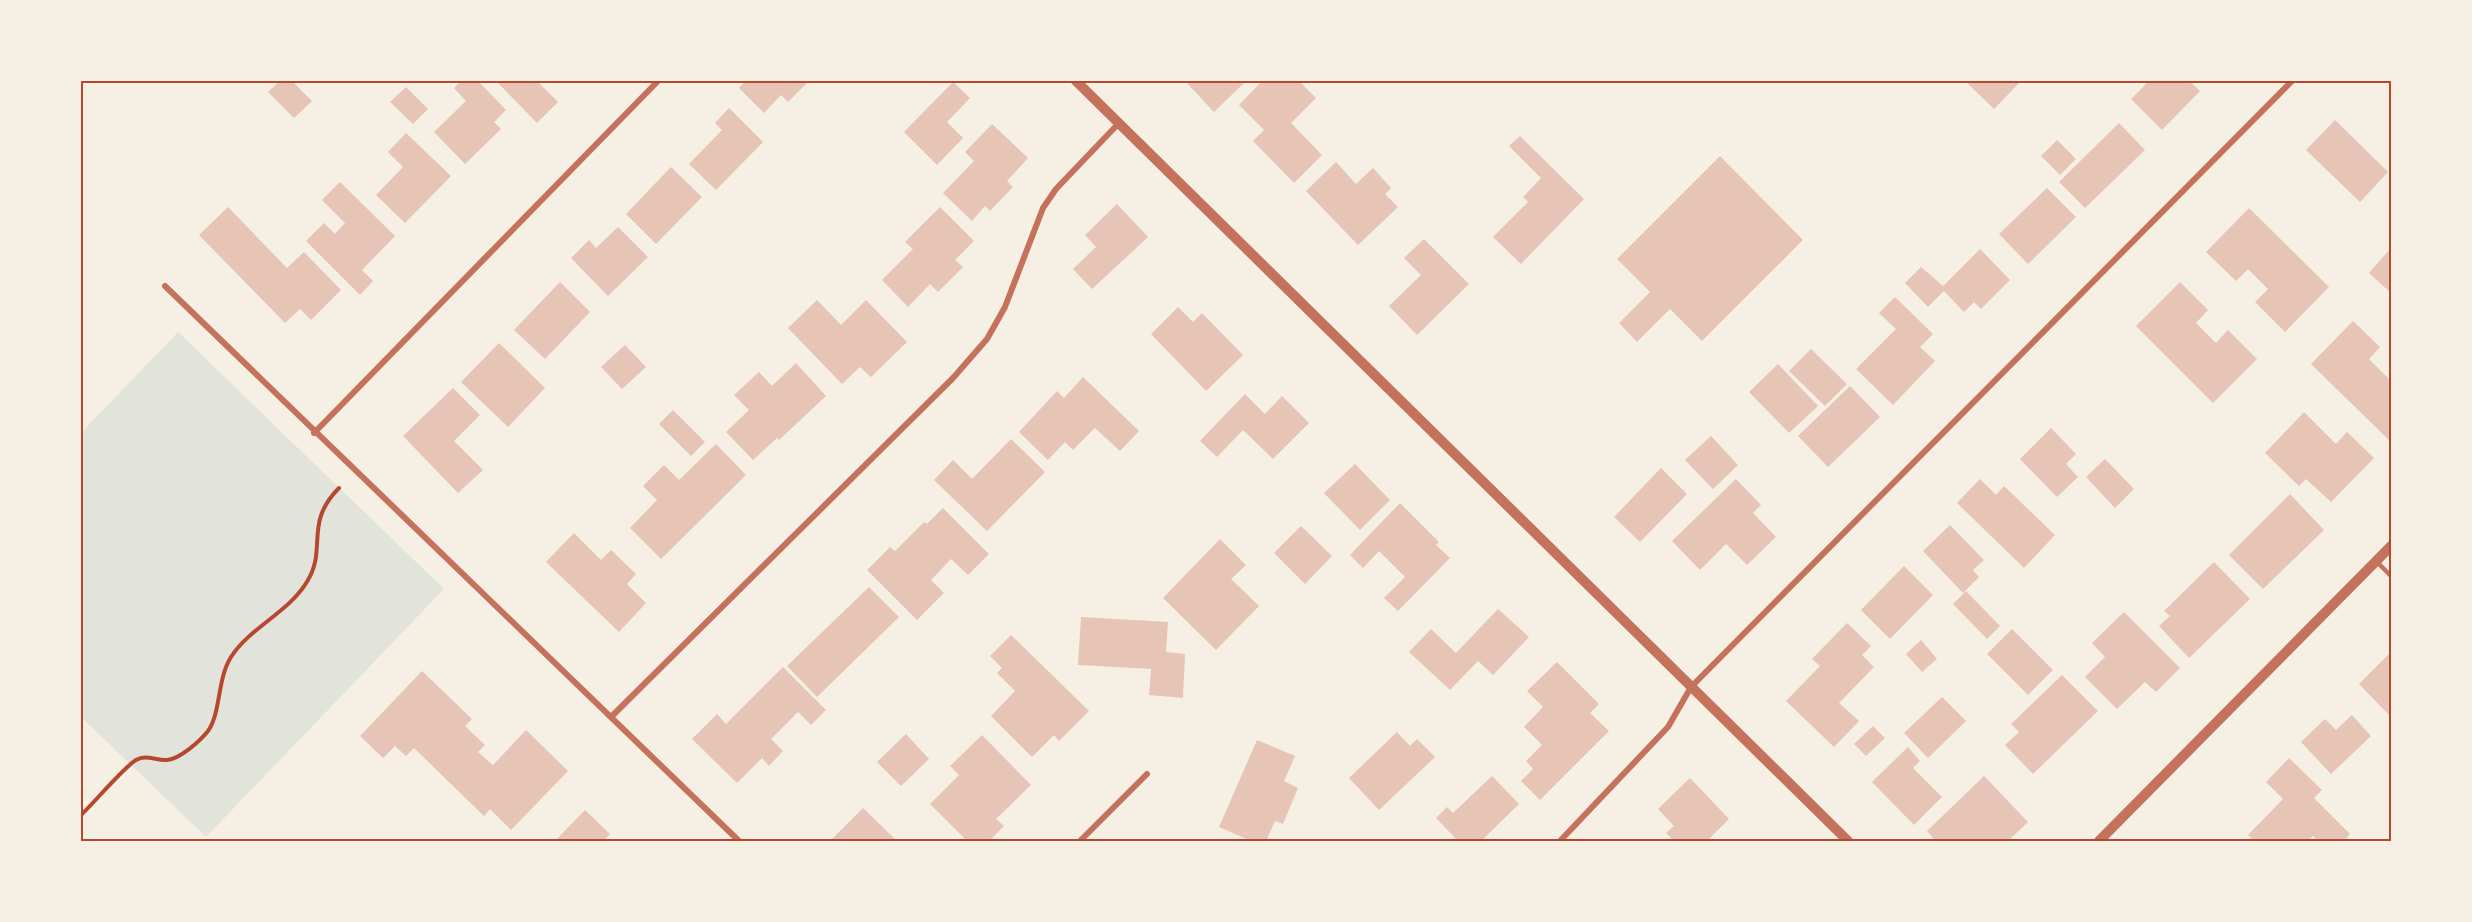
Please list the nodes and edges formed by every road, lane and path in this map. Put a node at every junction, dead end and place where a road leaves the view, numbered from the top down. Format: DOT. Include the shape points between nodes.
graph roads {
  1 [pos="658,81"];
  2 [pos="1076,81"];
  3 [pos="2292,81"];
  4 [pos="1118,124"];
  5 [pos="165,286"];
  6 [pos="314,432"];
  7 [pos="339,488"];
  8 [pos="2391,546"];
  9 [pos="2376,561"];
  10 [pos="2391,576"];
  11 [pos="1691,687"];
  12 [pos="611,717"];
  13 [pos="1147,774"];
  14 [pos="81,815"];
  15 [pos="739,841"];
  16 [pos="1080,841"];
  17 [pos="1560,841"];
  18 [pos="1848,841"];
  19 [pos="2099,841"];
  1 -- 6 [label="street"];
  2 -- 4 [label="street"];
  3 -- 11 [label="street"];
  4 -- 11 [label="street"];
  4 -- 12 [label="street" via="1043,208 1005,308 987,339 953,378"];
  5 -- 6 [label="street"];
  6 -- 12 [label="street"];
  7 -- 14 [label="path" via="320,516 309,580 231,656 221,677 208,731 184,752 167,760 136,760"];
  8 -- 9 [label="street"];
  9 -- 10 [label="lane"];
  9 -- 19 [label="street"];
  11 -- 17 [label="street" via="1668,727"];
  11 -- 18 [label="street"];
  12 -- 15 [label="street"];
  13 -- 16 [label="street"];
}
